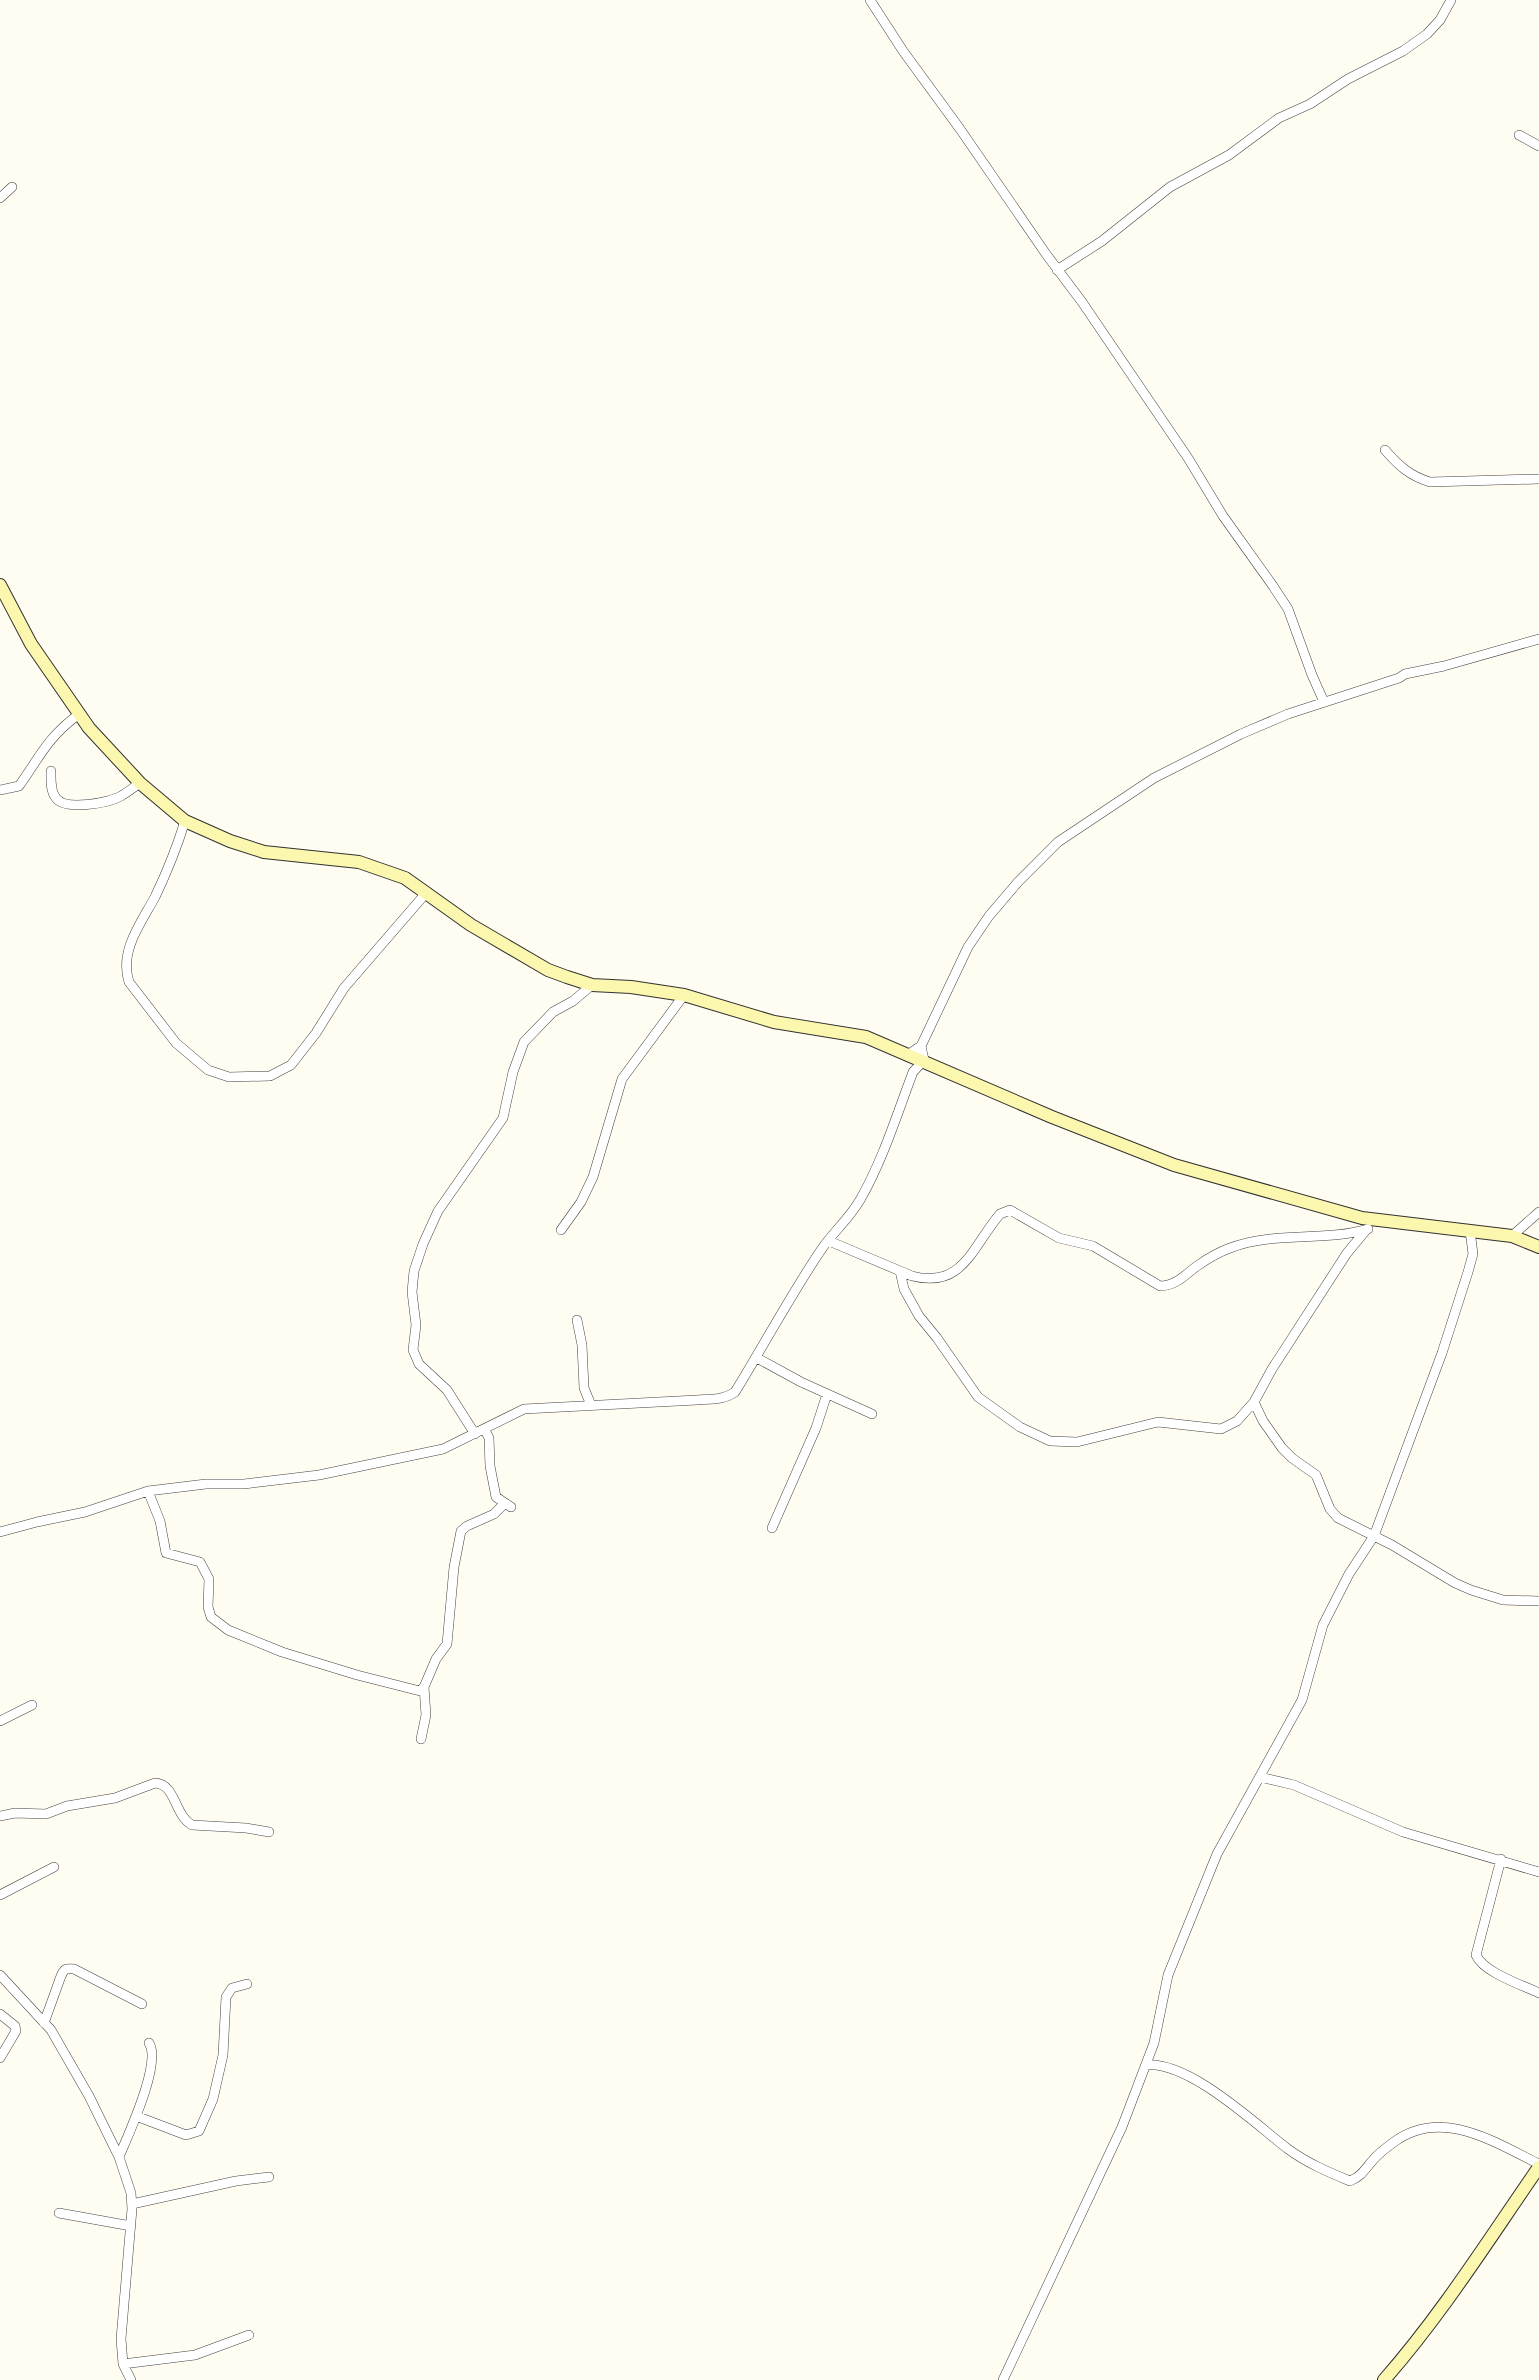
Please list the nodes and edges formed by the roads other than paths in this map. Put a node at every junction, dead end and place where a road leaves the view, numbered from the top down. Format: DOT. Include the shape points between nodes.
graph roads {
  1 [pos="870,0"];
  2 [pos="1451,0"];
  3 [pos="1519,135"];
  4 [pos="1539,146"];
  5 [pos="12,187"];
  6 [pos="0,198"];
  7 [pos="1057,270"];
  8 [pos="1385,450"];
  9 [pos="1539,479"];
  10 [pos="0,584"];
  11 [pos="1539,639"];
  12 [pos="1324,702"];
  13 [pos="79,714"];
  14 [pos="51,771"];
  15 [pos="140,783"];
  16 [pos="0,790"];
  17 [pos="185,821"];
  18 [pos="426,893"];
  19 [pos="592,985"];
  20 [pos="684,995"];
  21 [pos="921,1046"];
  22 [pos="909,1054"];
  23 [pos="924,1060"];
  24 [pos="1539,1212"];
  25 [pos="1389,1220"];
  26 [pos="1367,1229"];
  27 [pos="561,1230"];
  28 [pos="1470,1231"];
  29 [pos="1512,1236"];
  30 [pos="829,1241"];
  31 [pos="1539,1247"];
  32 [pos="900,1271"];
  33 [pos="578,1320"];
  34 [pos="757,1358"];
  35 [pos="827,1394"];
  36 [pos="1254,1402"];
  37 [pos="591,1405"];
  38 [pos="872,1414"];
  39 [pos="485,1430"];
  40 [pos="475,1434"];
  41 [pos="148,1491"];
  42 [pos="772,1528"];
  43 [pos="0,1532"];
  44 [pos="1374,1536"];
  45 [pos="1539,1601"];
  46 [pos="424,1687"];
  47 [pos="32,1705"];
  48 [pos="0,1721"];
  49 [pos="421,1739"];
  50 [pos="1260,1777"];
  51 [pos="0,1816"];
  52 [pos="269,1832"];
  53 [pos="1501,1859"];
  54 [pos="54,1867"];
  55 [pos="1539,1872"];
  56 [pos="0,1895"];
  57 [pos="0,1975"];
  58 [pos="247,1984"];
  59 [pos="1539,1993"];
  60 [pos="142,2004"];
  61 [pos="0,2014"];
  62 [pos="44,2023"];
  63 [pos="149,2043"];
  64 [pos="0,2058"];
  65 [pos="1146,2065"];
  66 [pos="136,2116"];
  67 [pos="119,2157"];
  68 [pos="1539,2166"];
  69 [pos="268,2177"];
  70 [pos="132,2204"];
  71 [pos="60,2213"];
  72 [pos="131,2226"];
  73 [pos="249,2335"];
  74 [pos="123,2364"];
  75 [pos="131,2380"];
  76 [pos="1003,2380"];
  77 [pos="1384,2380"];
  1 -- 7 [label="street"];
  2 -- 7 [label="street" via="1427,34 1403,51 1279,118 1229,155 1170,187"];
  3 -- 4 [label="street"];
  5 -- 6 [label="street"];
  7 -- 12 [label="street" via="1288,609"];
  8 -- 9 [label="street" via="1400,468 1430,482"];
  10 -- 13 [label="street" via="31,644"];
  11 -- 12 [label="street" via="1405,674"];
  12 -- 21 [label="street" via="1287,713 1154,778 1058,842 1017,882 968,947"];
  13 -- 15 [label="street"];
  13 -- 16 [label="street" via="48,741 19,786"];
  14 -- 15 [label="street" via="55,798 67,804 105,802"];
  15 -- 17 [label="street"];
  17 -- 18 [label="street" via="264,852 334,858 384,869"];
  17 -- 18 [label="street" via="173,857 128,950 126,973 176,1043 217,1074 270,1076 291,1065 344,988"];
  18 -- 19 [label="street" via="548,970"];
  19 -- 20 [label="street"];
  19 -- 40 [label="street" via="553,1012 524,1042 503,1118 438,1211 414,1270 413,1350 419,1364 447,1390"];
  20 -- 22 [label="street" via="774,1022 866,1037"];
  20 -- 27 [label="street" via="622,1079 593,1177"];
  21 -- 22 [label="street"];
  21 -- 23 [label="street"];
  22 -- 23 [label="street"];
  23 -- 25 [label="street" via="1174,1165 1362,1218"];
  23 -- 30 [label="street" via="913,1072 861,1198"];
  24 -- 29 [label="street"];
  25 -- 26 [label="street"];
  25 -- 28 [label="street"];
  26 -- 32 [label="street" via="1250,1241 1228,1248 1180,1279 1160,1286 1101,1250 1059,1238 1010,1210 999,1214 957,1272 926,1279"];
  26 -- 36 [label="street" via="1347,1253"];
  28 -- 29 [label="street"];
  28 -- 44 [label="street" via="1473,1254 1468,1272"];
  29 -- 31 [label="street"];
  30 -- 32 [label="street"];
  30 -- 34 [label="street"];
  32 -- 36 [label="street" via="919,1316 978,1397 1020,1427 1050,1441 1077,1443 1158,1422 1221,1429 1237,1421"];
  33 -- 37 [label="street" via="584,1388"];
  34 -- 35 [label="street"];
  34 -- 37 [label="street" via="735,1392 723,1398"];
  35 -- 38 [label="street"];
  35 -- 42 [label="street" via="817,1428"];
  36 -- 44 [label="street" via="1282,1448 1316,1475 1338,1518"];
  37 -- 39 [label="street" via="524,1409"];
  39 -- 40 [label="street"];
  39 -- 46 [label="street" via="496,1497 508,1505 461,1531 447,1644"];
  40 -- 41 [label="street" via="443,1449 319,1475"];
  41 -- 43 [label="street"];
  41 -- 46 [label="street" via="166,1553 201,1562 209,1579 211,1617 228,1630 357,1675 420,1691"];
  44 -- 45 [label="street" via="1471,1590 1503,1600"];
  44 -- 50 [label="street" via="1323,1625 1302,1700"];
  46 -- 49 [label="street" via="426,1715"];
  47 -- 48 [label="street"];
  50 -- 53 [label="street" via="1294,1785 1403,1832"];
  50 -- 65 [label="street" via="1217,1854 1173,1963"];
  51 -- 52 [label="street" via="46,1814 160,1783 192,1825"];
  53 -- 55 [label="street"];
  53 -- 59 [label="street" via="1476,1955 1487,1968"];
  54 -- 56 [label="street"];
  57 -- 62 [label="street"];
  58 -- 66 [label="street" via="233,1988 226,1997 223,2055 213,2099 199,2131 186,2135"];
  60 -- 62 [label="street" via="68,1968"];
  61 -- 64 [label="street" via="16,2031"];
  62 -- 67 [label="street" via="89,2096"];
  63 -- 66 [label="street" via="153,2054"];
  65 -- 68 [label="street" via="1176,2070 1216,2093 1289,2150 1350,2181 1360,2177 1395,2141 1431,2127 1470,2131"];
  65 -- 76 [label="street" via="1122,2127"];
  66 -- 67 [label="street"];
  67 -- 70 [label="street"];
  68 -- 77 [label="street" via="1452,2293"];
  69 -- 70 [label="street"];
  70 -- 72 [label="street"];
  71 -- 72 [label="street"];
  72 -- 74 [label="street"];
  73 -- 74 [label="street" via="195,2355"];
  74 -- 75 [label="street"];
}
